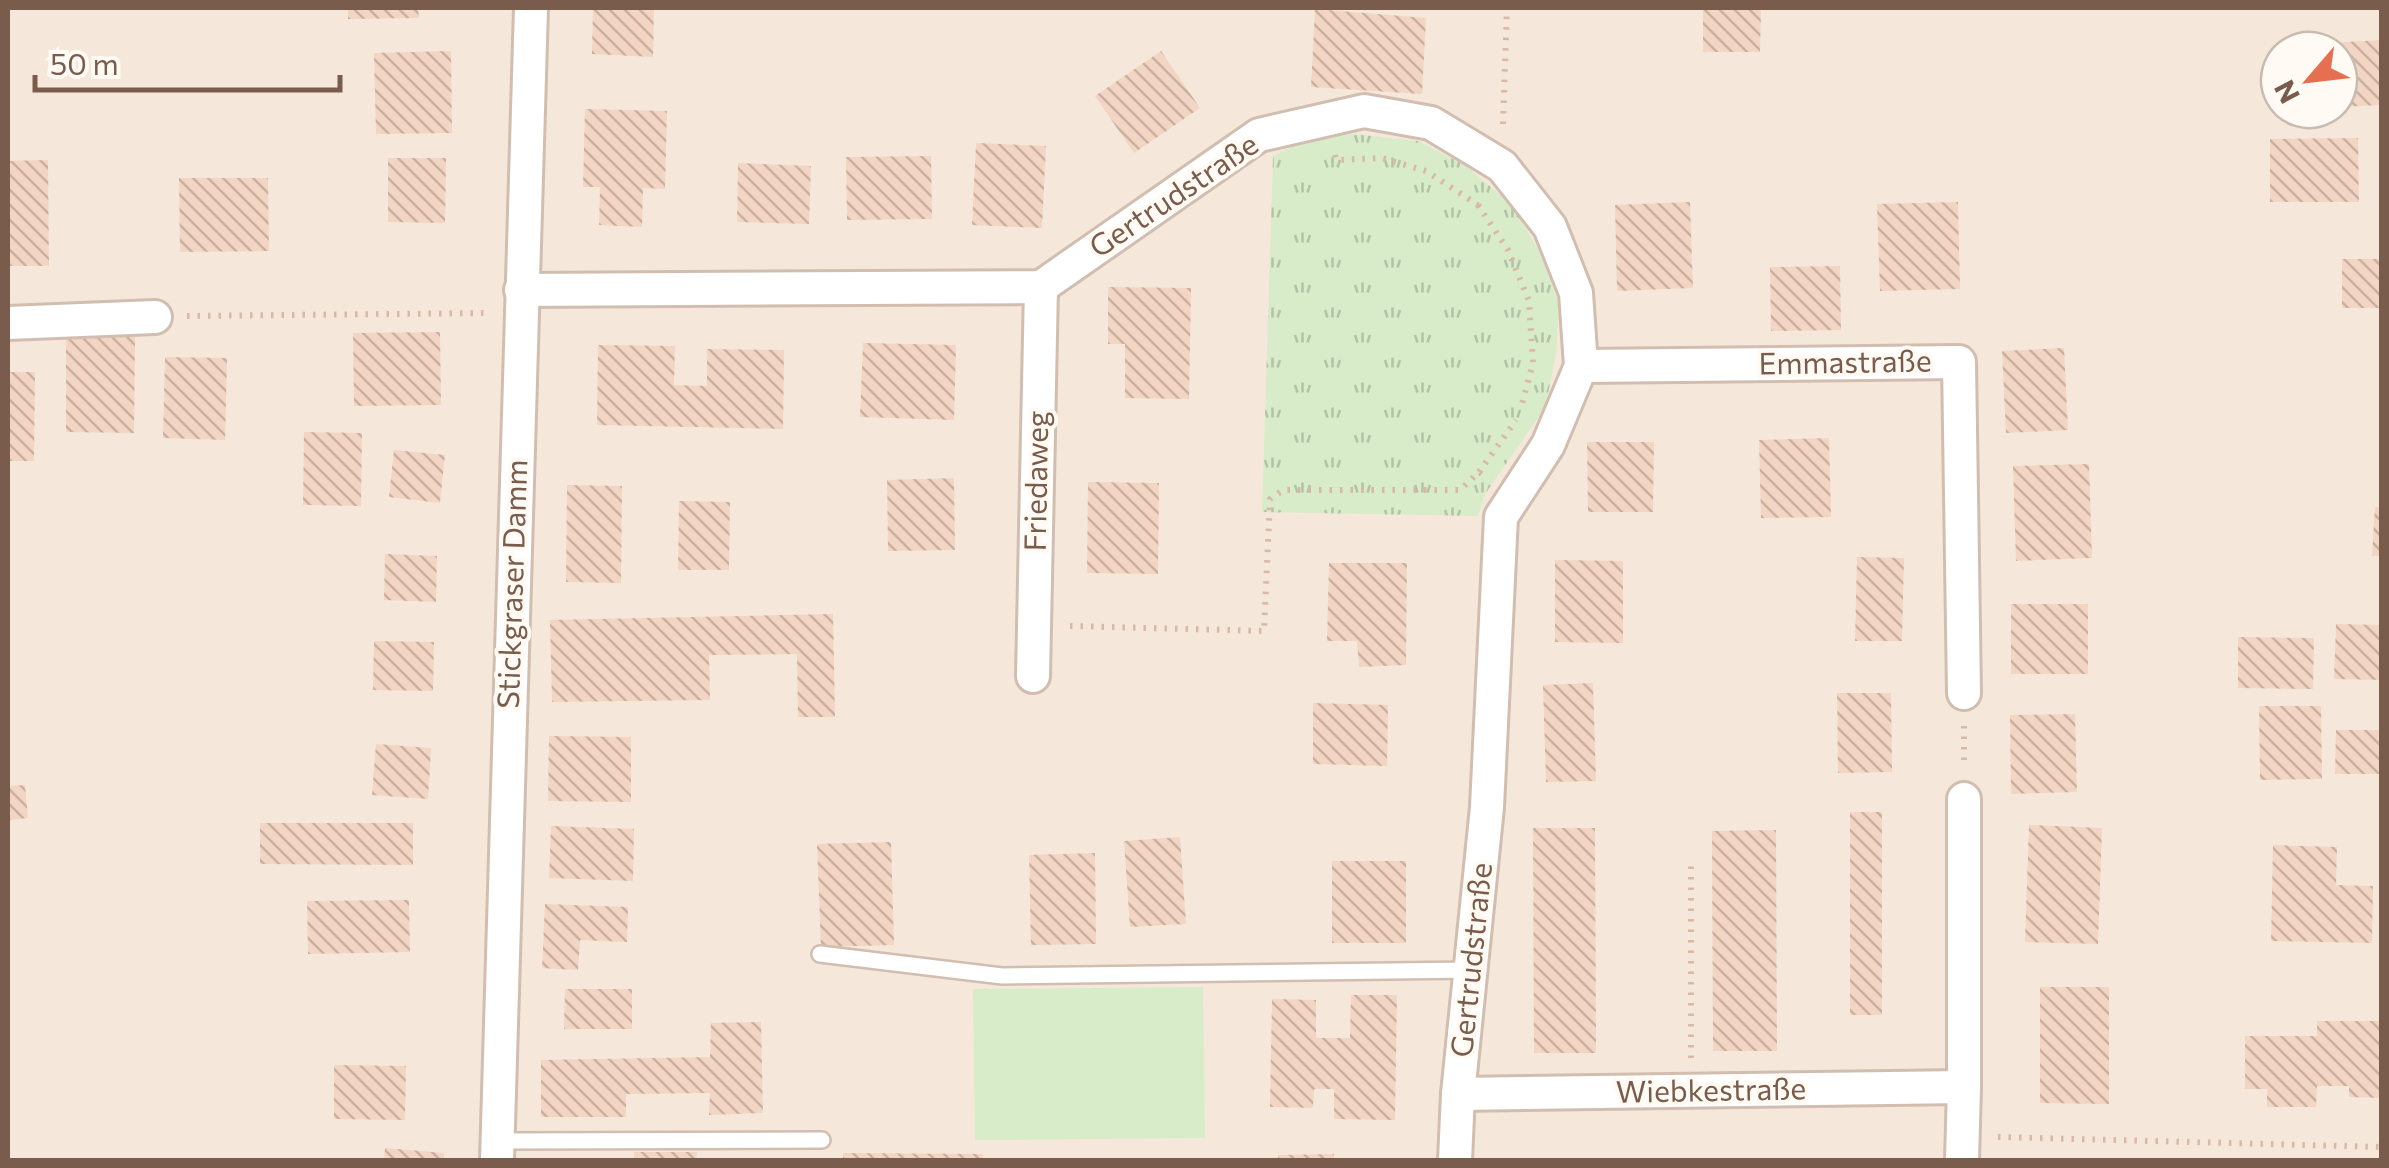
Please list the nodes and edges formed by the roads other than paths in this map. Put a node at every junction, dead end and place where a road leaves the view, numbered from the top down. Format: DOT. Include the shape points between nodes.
graph roads {
  1 [pos="531,8"];
  2 [pos="1041,286"];
  3 [pos="521,301"];
  4 [pos="155,317"];
  5 [pos="8,324"];
  6 [pos="1581,366"];
  7 [pos="1033,676"];
  8 [pos="1964,693"];
  9 [pos="1964,799"];
  10 [pos="820,954"];
  11 [pos="1471,970"];
  12 [pos="1964,1087"];
  13 [pos="1458,1094"];
  14 [pos="822,1140"];
  15 [pos="1962,1148"];
  16 [pos="497,1151"];
  17 [pos="1455,1160"];
  1 -- 3 [label="street, Stickgraser Damm"];
  2 -- 3 [label="street"];
  2 -- 6 [label="street, Gertrudstraße" via="1258,136 1364,111 1431,123 1505,170 1550,227 1576,293"];
  2 -- 7 [label="street, Friedaweg"];
  3 -- 16 [label="street, Stickgraser Damm"];
  4 -- 5 [label="street"];
  6 -- 8 [label="street, Emmastraße" via="1959,362"];
  6 -- 11 [label="street, Gertrudstraße" via="1548,445 1501,516 1487,806"];
  9 -- 12 [label="street"];
  10 -- 11 [label="lane" via="1002,976"];
  11 -- 13 [label="street, Gertrudstraße"];
  12 -- 13 [label="street, Wiebkestraße"];
  12 -- 15 [label="street"];
  13 -- 17 [label="street, Gertrudstraße"];
  14 -- 16 [label="lane"];
}
